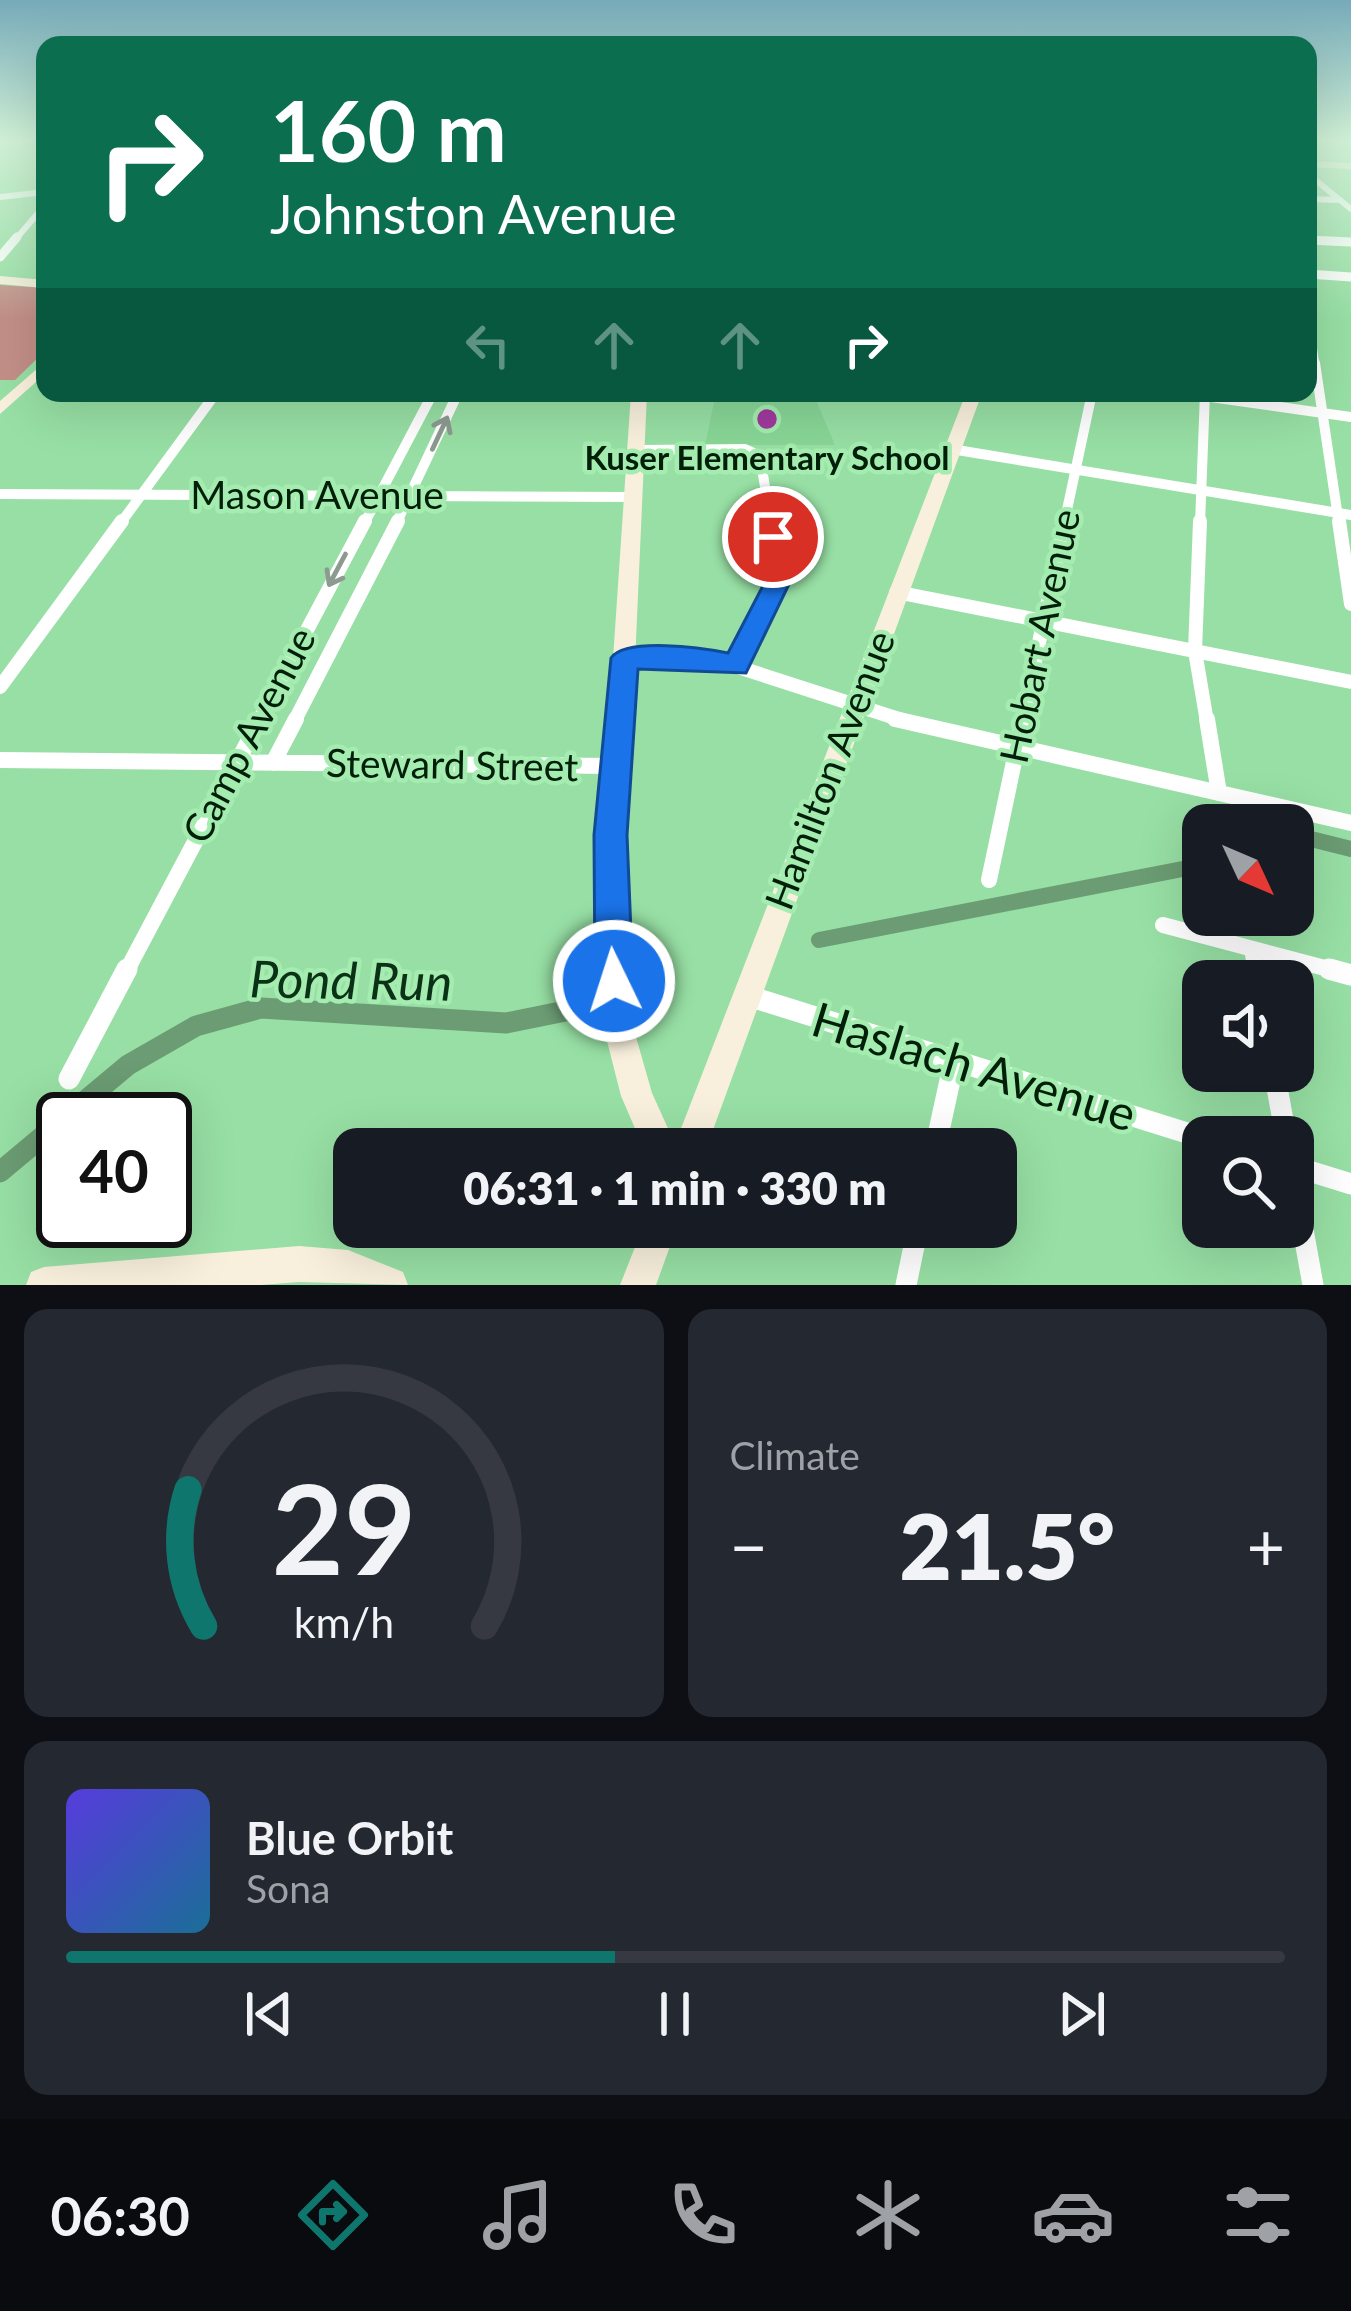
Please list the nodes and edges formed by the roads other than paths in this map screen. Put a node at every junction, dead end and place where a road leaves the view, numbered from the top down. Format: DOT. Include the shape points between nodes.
graph roads {
  1 [pos="1317,199"];
  2 [pos="1339,200"];
  3 [pos="1351,205"];
  4 [pos="36,215"];
  5 [pos="1317,240"];
  6 [pos="1351,242"];
  7 [pos="0,256"];
  8 [pos="1317,275"];
  9 [pos="1351,277"];
  10 [pos="0,280"];
  11 [pos="36,283"];
  12 [pos="36,375"];
  13 [pos="1317,383"];
  14 [pos="209,402"];
  15 [pos="428,402"];
  16 [pos="454,402"];
  17 [pos="639,402"];
  18 [pos="970,402"];
  19 [pos="1090,402"];
  20 [pos="1205,402"];
  21 [pos="1250,402"];
  22 [pos="0,409"];
  23 [pos="1322,413"];
  24 [pos="1351,417"];
  25 [pos="951,449"];
  26 [pos="637,450"];
  27 [pos="1076,470"];
  28 [pos="1202,490"];
  29 [pos="0,494"];
  30 [pos="141,494"];
  31 [pos="411,495"];
  32 [pos="377,496"];
  33 [pos="633,497"];
  34 [pos="1344,514"];
  35 [pos="1349,579"];
  36 [pos="896,592"];
  37 [pos="1351,604"];
  38 [pos="1044,621"];
  39 [pos="1195,651"];
  40 [pos="625,658"];
  41 [pos="736,665"];
  42 [pos="1351,682"];
  43 [pos="0,687"];
  44 [pos="856,708"];
  45 [pos="1017,747"];
  46 [pos="0,760"];
  47 [pos="235,762"];
  48 [pos="273,763"];
  49 [pos="616,766"];
  50 [pos="1219,793"];
  51 [pos="1351,823"];
  52 [pos="989,880"];
  53 [pos="1163,925"];
  54 [pos="1252,949"];
  55 [pos="1254,960"];
  56 [pos="1351,975"];
  57 [pos="745,995"];
  58 [pos="954,1062"];
  59 [pos="69,1079"];
  60 [pos="652,1128"];
  61 [pos="698,1128"];
  62 [pos="940,1128"];
  63 [pos="1182,1132"];
  64 [pos="1314,1175"];
  65 [pos="1351,1184"];
  66 [pos="652,1248"];
  67 [pos="914,1248"];
  68 [pos="1307,1248"];
  69 [pos="328,1275"];
  70 [pos="44,1285"];
  71 [pos="390,1285"];
  72 [pos="638,1285"];
  73 [pos="906,1285"];
  74 [pos="1313,1285"];
  1 -- 2 [label="street"];
  2 -- 3 [label="street"];
  4 -- 7 [label="street"];
  5 -- 6 [label="street"];
  8 -- 9 [label="street"];
  10 -- 11 [label="street"];
  12 -- 22 [label="street"];
  13 -- 23 [label="street"];
  14 -- 30 [label="street"];
  15 -- 32 [label="street, Camp Avenue"];
  31 -- 16 [label="street, Camp Avenue, one-way"];
  17 -- 26 [label="street"];
  18 -- 25 [label="street, Hamilton Avenue"];
  19 -- 27 [label="street, Hobart Avenue"];
  20 -- 28 [label="street"];
  21 -- 23 [label="street"];
  23 -- 24 [label="street"];
  23 -- 34 [label="street"];
  25 -- 27 [label="street"];
  25 -- 36 [label="street, Hamilton Avenue"];
  26 -- 33 [label="street"];
  26 -- 41 [label="street" via="760,456 780,578"];
  27 -- 28 [label="street"];
  27 -- 38 [label="street, Hobart Avenue"];
  28 -- 34 [label="street"];
  28 -- 39 [label="street"];
  29 -- 30 [label="street, Mason Avenue"];
  30 -- 32 [label="street, Mason Avenue"];
  30 -- 43 [label="street"];
  31 -- 32 [label="street, Mason Avenue"];
  31 -- 33 [label="street, Mason Avenue"];
  31 -- 48 [label="street, Camp Avenue"];
  32 -- 47 [label="street, Camp Avenue, one-way"];
  33 -- 40 [label="street"];
  34 -- 35 [label="street"];
  35 -- 37 [label="street"];
  36 -- 38 [label="street"];
  36 -- 44 [label="street, Hamilton Avenue"];
  38 -- 39 [label="street"];
  38 -- 45 [label="street, Hobart Avenue"];
  39 -- 42 [label="street"];
  39 -- 50 [label="street"];
  40 -- 41 [label="street"];
  40 -- 49 [label="street"];
  41 -- 44 [label="street"];
  44 -- 45 [label="street"];
  44 -- 57 [label="street, Hamilton Avenue"];
  45 -- 50 [label="street"];
  45 -- 52 [label="street, Hobart Avenue"];
  46 -- 47 [label="street, Steward Street"];
  47 -- 48 [label="street, Steward Street"];
  47 -- 59 [label="street, Camp Avenue"];
  48 -- 49 [label="street, Steward Street"];
  49 -- 60 [label="street" via="614,981"];
  50 -- 51 [label="street"];
  53 -- 54 [label="street"];
  54 -- 55 [label="street"];
  54 -- 56 [label="street"];
  57 -- 58 [label="street, Haslach Avenue"];
  57 -- 61 [label="street, Hamilton Avenue"];
  58 -- 62 [label="street"];
  58 -- 63 [label="street, Haslach Avenue"];
  64 -- 65 [label="street"];
  66 -- 72 [label="street"];
  67 -- 73 [label="street"];
  68 -- 74 [label="street"];
  69 -- 70 [label="street"];
  69 -- 71 [label="street"];
}
